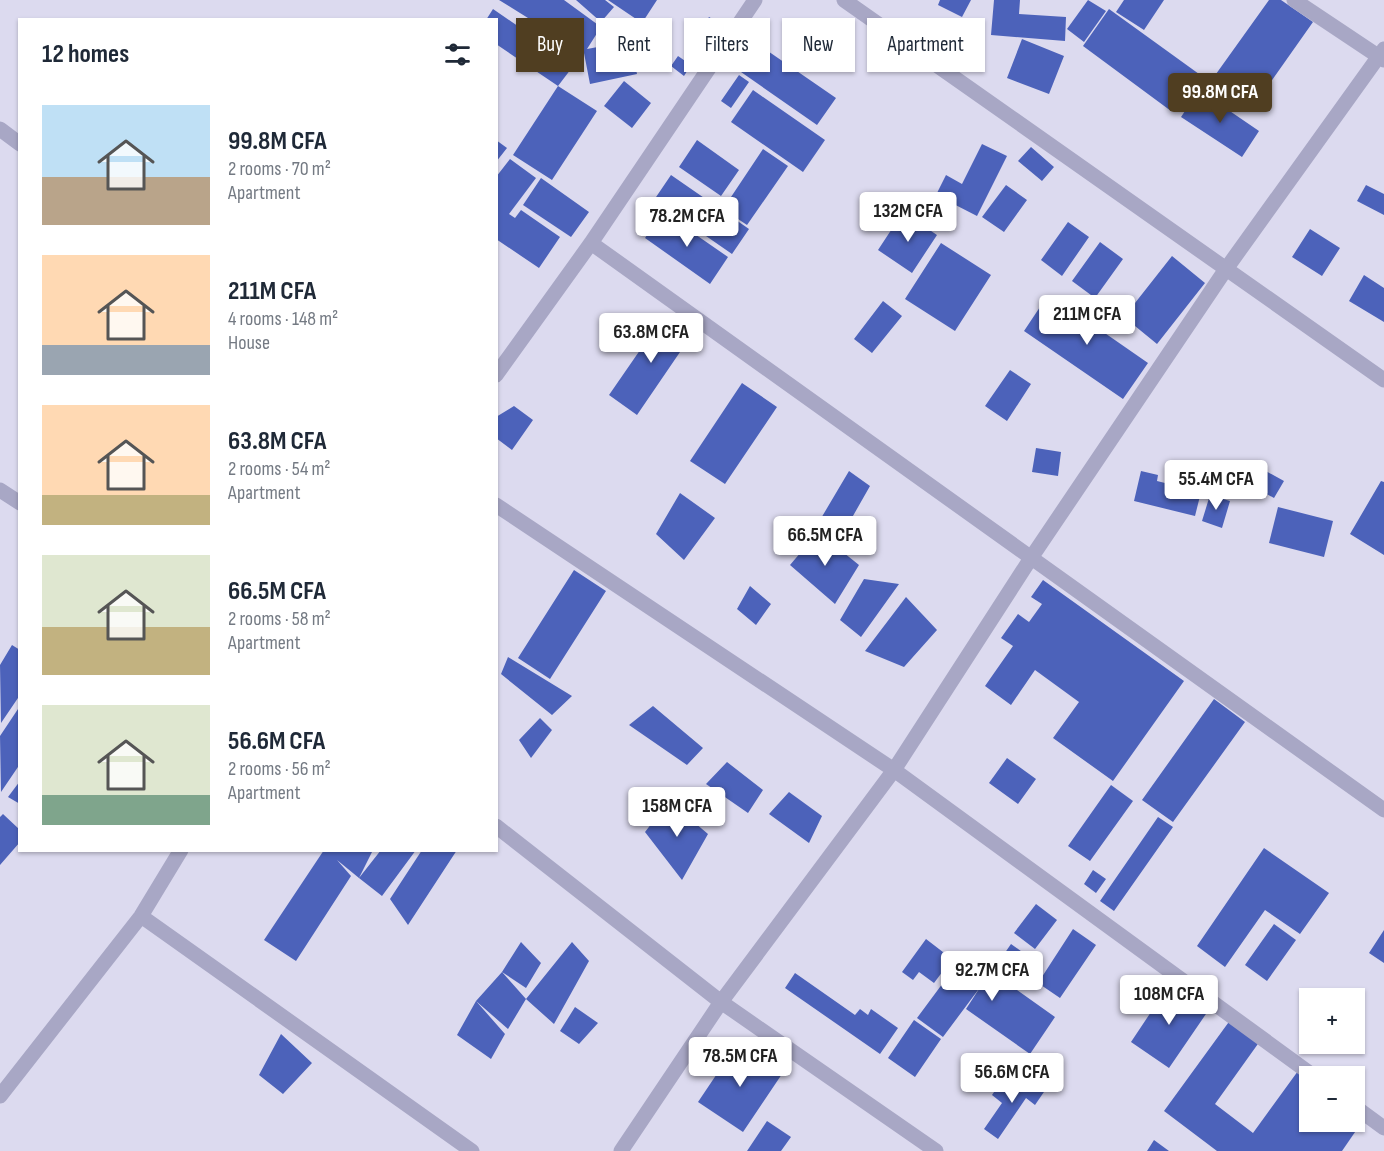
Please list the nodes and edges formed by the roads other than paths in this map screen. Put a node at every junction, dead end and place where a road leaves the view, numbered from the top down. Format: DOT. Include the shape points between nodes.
graph roads {
  1 [pos="755,0"];
  2 [pos="844,0"];
  3 [pos="1294,0"];
  4 [pos="1382,55"];
  5 [pos="0,129"];
  6 [pos="18,142"];
  7 [pos="591,243"];
  8 [pos="1226,268"];
  9 [pos="498,372"];
  10 [pos="1384,380"];
  11 [pos="0,490"];
  12 [pos="18,502"];
  13 [pos="498,506"];
  14 [pos="1031,558"];
  15 [pos="894,770"];
  16 [pos="1384,810"];
  17 [pos="498,828"];
  18 [pos="180,852"];
  19 [pos="141,916"];
  20 [pos="721,1002"];
  21 [pos="1300,1066"];
  22 [pos="0,1096"];
  23 [pos="1365,1114"];
  24 [pos="1384,1128"];
  25 [pos="472,1151"];
  26 [pos="621,1151"];
  27 [pos="936,1151"];
  1 -- 7 [label="street"];
  2 -- 8 [label="street"];
  3 -- 4 [label="street"];
  4 -- 8 [label="street"];
  5 -- 6 [label="street"];
  7 -- 9 [label="street"];
  7 -- 14 [label="street"];
  8 -- 10 [label="street"];
  8 -- 14 [label="street"];
  11 -- 12 [label="street"];
  13 -- 15 [label="street"];
  14 -- 15 [label="street"];
  14 -- 16 [label="street"];
  15 -- 20 [label="street"];
  15 -- 21 [label="street"];
  17 -- 20 [label="street"];
  18 -- 19 [label="street"];
  19 -- 22 [label="street"];
  19 -- 25 [label="street"];
  20 -- 26 [label="street"];
  20 -- 27 [label="street"];
  23 -- 24 [label="street"];
}
